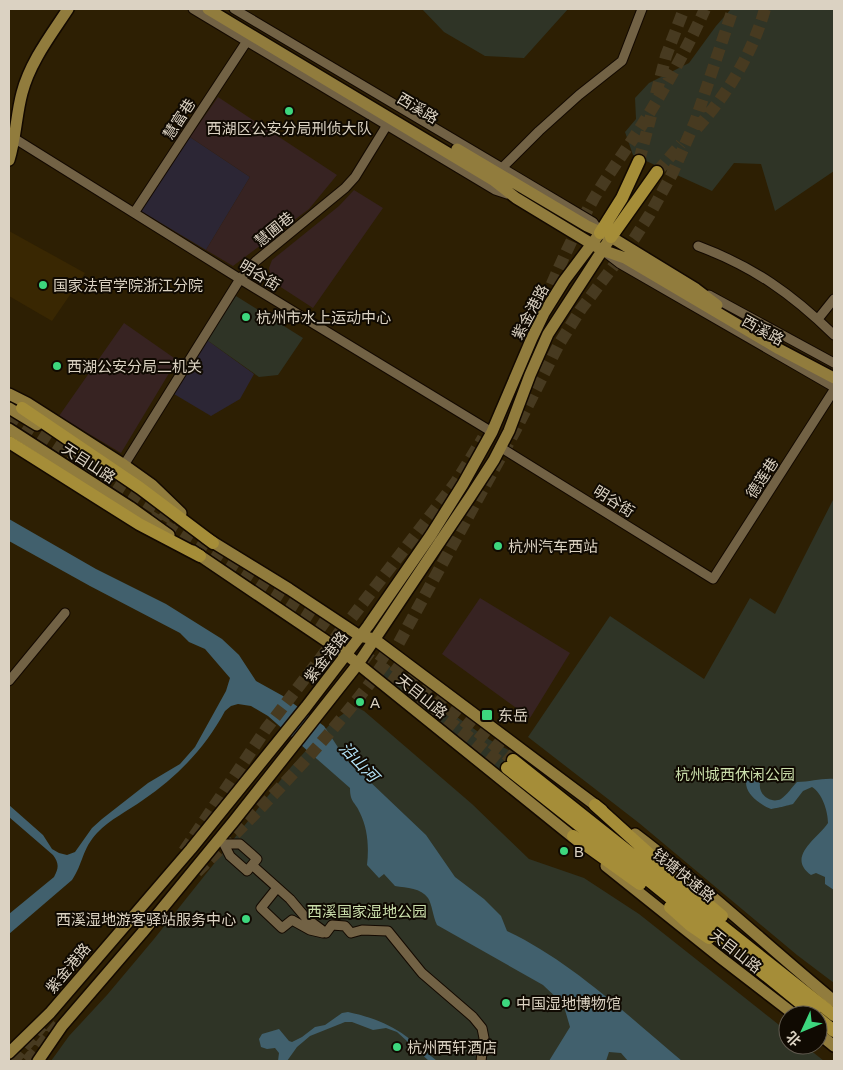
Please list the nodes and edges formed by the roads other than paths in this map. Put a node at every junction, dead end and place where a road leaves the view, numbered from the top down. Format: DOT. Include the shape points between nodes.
graph roads {
  1 [pos="68,9"];
  2 [pos="193,9"];
  3 [pos="208,9"];
  4 [pos="222,9"];
  5 [pos="234,9"];
  6 [pos="642,9"];
  7 [pos="247,41"];
  8 [pos="387,125"];
  9 [pos="12,137"];
  10 [pos="9,160"];
  11 [pos="639,161"];
  12 [pos="502,168"];
  13 [pos="657,172"];
  14 [pos="516,198"];
  15 [pos="134,213"];
  16 [pos="605,235"];
  17 [pos="592,244"];
  18 [pos="698,246"];
  19 [pos="602,250"];
  20 [pos="240,279"];
  21 [pos="696,289"];
  22 [pos="834,299"];
  23 [pos="818,319"];
  24 [pos="834,335"];
  25 [pos="834,363"];
  26 [pos="834,371"];
  27 [pos="834,378"];
  28 [pos="834,389"];
  29 [pos="9,394"];
  30 [pos="9,408"];
  31 [pos="22,408"];
  32 [pos="9,429"];
  33 [pos="492,432"];
  34 [pos="9,442"];
  35 [pos="500,447"];
  36 [pos="124,464"];
  37 [pos="213,543"];
  38 [pos="200,556"];
  39 [pos="714,579"];
  40 [pos="66,613"];
  41 [pos="360,636"];
  42 [pos="374,639"];
  43 [pos="347,655"];
  44 [pos="358,664"];
  45 [pos="9,681"];
  46 [pos="510,764"];
  47 [pos="595,805"];
  48 [pos="573,836"];
  49 [pos="252,865"];
  50 [pos="278,888"];
  51 [pos="326,933"];
  52 [pos="780,979"];
  53 [pos="834,1001"];
  54 [pos="782,1005"];
  55 [pos="805,1005"];
  56 [pos="834,1015"];
  57 [pos="9,1055"];
  58 [pos="38,1061"];
  59 [pos="481,1061"];
  1 -- 9 [label="main road" via="30,70"];
  2 -- 7 [label="street, 西溪路"];
  3 -- 14 [label="main road, 西溪路" via="485,175"];
  4 -- 16 [label="main road, 西溪路"];
  5 -- 12 [label="street, 西溪路"];
  6 -- 12 [label="street" via="622,61 579,95"];
  7 -- 8 [label="street, 西溪路"];
  7 -- 15 [label="street, 慧富巷"];
  8 -- 14 [label="street, 西溪路" via="495,190"];
  8 -- 20 [label="street, 慧圃巷" via="345,188 256,261"];
  9 -- 10 [label="main road"];
  9 -- 15 [label="street, 明谷街"];
  11 -- 16 [label="highway"];
  12 -- 16 [label="street, 西溪路" via="593,222"];
  13 -- 16 [label="highway"];
  14 -- 17 [label="main road, 西溪路"];
  15 -- 20 [label="street, 明谷街"];
  16 -- 17 [label="main road, 紫金港路"];
  16 -- 19 [label="main road, 紫金港路"];
  16 -- 21 [label="main road, 西溪路"];
  17 -- 19 [label="main road, 西溪路"];
  17 -- 33 [label="main road, 紫金港路" via="544,313"];
  18 -- 23 [label="street" via="729,258 769,281"];
  19 -- 27 [label="main road, 西溪路" via="625,258"];
  19 -- 28 [label="street, 西溪路" via="618,263"];
  19 -- 35 [label="main road, 紫金港路" via="548,334"];
  20 -- 33 [label="street, 明谷街"];
  20 -- 36 [label="street, 慧圃巷"];
  21 -- 25 [label="street, 西溪路"];
  21 -- 26 [label="main road, 西溪路" via="714,304 771,338"];
  22 -- 23 [label="street"];
  23 -- 24 [label="street"];
  28 -- 39 [label="street, 德莲巷"];
  29 -- 36 [label="main road, 天目山路"];
  30 -- 37 [label="main road, 天目山路"];
  31 -- 37 [label="highway" via="140,488"];
  32 -- 38 [label="main road, 天目山路"];
  33 -- 41 [label="main road, 紫金港路" via="431,535"];
  34 -- 38 [label="highway" via="140,524"];
  35 -- 39 [label="street, 明谷街"];
  35 -- 42 [label="main road, 紫金港路" via="470,498"];
  36 -- 37 [label="main road, 天目山路" via="152,484"];
  37 -- 41 [label="main road, 天目山路"];
  38 -- 43 [label="main road, 天目山路"];
  40 -- 45 [label="street"];
  41 -- 42 [label="main road, 天目山路"];
  41 -- 43 [label="main road, 紫金港路"];
  42 -- 44 [label="main road, 紫金港路"];
  42 -- 47 [label="main road, 天目山路"];
  43 -- 44 [label="main road, 天目山路"];
  43 -- 57 [label="main road, 紫金港路" via="191,849 50,1013"];
  44 -- 48 [label="main road, 天目山路"];
  44 -- 58 [label="main road, 紫金港路" via="216,843 62,1026"];
  46 -- 52 [label="highway, 钱塘快速路" via="642,875"];
  47 -- 52 [label="highway" via="749,940"];
  47 -- 53 [label="main road, 天目山路" via="669,860"];
  48 -- 52 [label="highway" via="657,896 690,925"];
  48 -- 54 [label="main road, 天目山路" via="619,877"];
  49 -- 50 [label="street"];
  50 -- 51 [label="street" via="306,918"];
  50 -- 51 [label="street" via="261,908 282,928 292,920 310,930"];
  51 -- 59 [label="street" via="332,925 345,926 351,932 388,932 422,972 482,1028"];
  52 -- 55 [label="highway, 钱塘快速路"];
  52 -- 56 [label="highway, 钱塘快速路"];
}
